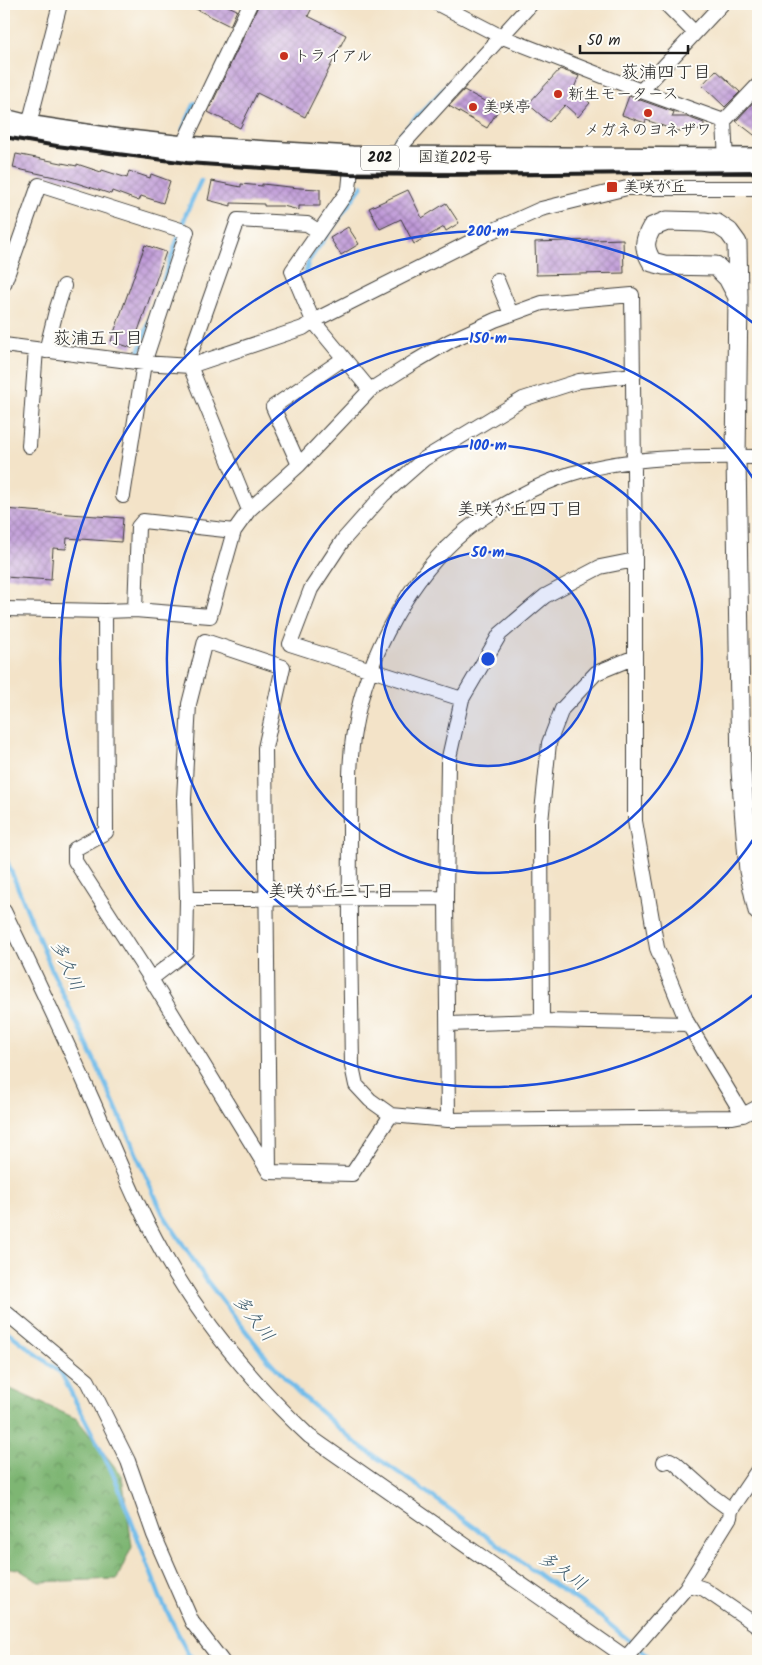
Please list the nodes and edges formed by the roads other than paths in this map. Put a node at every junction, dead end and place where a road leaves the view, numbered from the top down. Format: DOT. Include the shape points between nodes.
graph roads {
  1 [pos="60,4"];
  2 [pos="250,4"];
  3 [pos="438,4"];
  4 [pos="531,4"];
  5 [pos="666,4"];
  6 [pos="722,4"];
  7 [pos="695,33"];
  8 [pos="496,34"];
  9 [pos="758,85"];
  10 [pos="641,92"];
  11 [pos="724,121"];
  12 [pos="4,122"];
  13 [pos="28,128"];
  14 [pos="184,149"];
  15 [pos="352,158"];
  16 [pos="395,158"];
  17 [pos="726,161"];
  18 [pos="758,161"];
  19 [pos="758,188"];
  20 [pos="318,231"];
  21 [pos="497,280"];
  22 [pos="4,284"];
  23 [pos="64,286"];
  24 [pos="738,297"];
  25 [pos="511,314"];
  26 [pos="313,321"];
  27 [pos="4,345"];
  28 [pos="41,350"];
  29 [pos="343,360"];
  30 [pos="144,364"];
  31 [pos="190,366"];
  32 [pos="634,376"];
  33 [pos="370,390"];
  34 [pos="28,446"];
  35 [pos="736,457"];
  36 [pos="758,457"];
  37 [pos="635,460"];
  38 [pos="299,465"];
  39 [pos="124,496"];
  40 [pos="249,510"];
  41 [pos="234,530"];
  42 [pos="636,560"];
  43 [pos="4,609"];
  44 [pos="135,610"];
  45 [pos="104,612"];
  46 [pos="635,657"];
  47 [pos="370,670"];
  48 [pos="462,699"];
  49 [pos="267,898"];
  50 [pos="349,898"];
  51 [pos="446,898"];
  52 [pos="187,899"];
  53 [pos="4,910"];
  54 [pos="758,911"];
  55 [pos="151,979"];
  56 [pos="542,1021"];
  57 [pos="448,1024"];
  58 [pos="688,1024"];
  59 [pos="758,1107"];
  60 [pos="391,1115"];
  61 [pos="743,1115"];
  62 [pos="448,1120"];
  63 [pos="269,1172"];
  64 [pos="4,1311"];
  65 [pos="664,1462"];
  66 [pos="758,1470"];
  67 [pos="731,1510"];
  68 [pos="686,1588"];
  69 [pos="758,1626"];
  70 [pos="627,1659"];
  71 [pos="222,1661"];
  1 -- 13 [label="street"];
  2 -- 14 [label="street" via="186,138"];
  3 -- 8 [label="street"];
  4 -- 8 [label="street"];
  5 -- 7 [label="street"];
  6 -- 7 [label="street"];
  7 -- 10 [label="street"];
  8 -- 10 [label="street"];
  8 -- 16 [label="street" via="403,144"];
  9 -- 11 [label="street"];
  10 -- 11 [label="street"];
  11 -- 17 [label="street"];
  12 -- 13 [label="highway, 国道202号 / 202"];
  13 -- 14 [label="highway, 国道202号 / 202"];
  14 -- 15 [label="highway, 国道202号 / 202"];
  15 -- 16 [label="highway, 国道202号 / 202"];
  15 -- 20 [label="street" via="349,189"];
  16 -- 17 [label="highway, 国道202号 / 202"];
  17 -- 18 [label="highway, 国道202号 / 202"];
  19 -- 26 [label="street" via="627,188 541,208"];
  20 -- 26 [label="street" via="292,271"];
  20 -- 31 [label="street" via="307,224 238,220 191,353"];
  21 -- 25 [label="street"];
  22 -- 30 [label="street" via="39,185 180,230"];
  23 -- 28 [label="street"];
  24 -- 24 [label="street" via="728,278 716,266 652,262 645,250 646,237 652,227 667,221 704,222 717,224 729,232 737,243"];
  24 -- 35 [label="street"];
  25 -- 32 [label="street" via="542,303 632,295"];
  25 -- 33 [label="street" via="450,341"];
  26 -- 29 [label="street"];
  26 -- 31 [label="street" via="303,328"];
  27 -- 28 [label="street"];
  28 -- 30 [label="street"];
  28 -- 34 [label="street"];
  29 -- 33 [label="street"];
  29 -- 38 [label="street" via="272,407"];
  30 -- 31 [label="street"];
  30 -- 39 [label="street"];
  31 -- 40 [label="street"];
  32 -- 37 [label="street"];
  32 -- 47 [label="street" via="579,381 523,399 424,458 383,495 344,539 311,590 290,644"];
  33 -- 38 [label="street"];
  35 -- 36 [label="street"];
  35 -- 37 [label="street"];
  35 -- 54 [label="street" via="741,771 749,870"];
  37 -- 42 [label="street"];
  37 -- 47 [label="street" via="570,474 534,488 466,530 433,564 404,603 381,642"];
  38 -- 40 [label="street"];
  40 -- 41 [label="street"];
  41 -- 44 [label="street" via="210,616"];
  41 -- 44 [label="street" via="143,521 138,527"];
  42 -- 46 [label="street"];
  42 -- 48 [label="street" via="600,567 545,596 500,634"];
  43 -- 45 [label="street"];
  44 -- 45 [label="street"];
  45 -- 55 [label="street" via="106,832 75,849 74,861"];
  46 -- 56 [label="street" via="596,673 562,709 549,742 542,822"];
  46 -- 58 [label="street" via="635,821 657,948"];
  47 -- 48 [label="street"];
  47 -- 50 [label="street" via="355,726 351,762"];
  48 -- 51 [label="street" via="448,762"];
  49 -- 50 [label="street"];
  49 -- 52 [label="street"];
  49 -- 52 [label="street" via="265,748 282,667 205,641 189,704 184,798"];
  49 -- 63 [label="street"];
  50 -- 51 [label="street"];
  50 -- 60 [label="street" via="352,1066 356,1085"];
  51 -- 57 [label="street"];
  52 -- 55 [label="street" via="186,952"];
  53 -- 70 [label="street" via="143,1214 173,1270 244,1368 309,1436"];
  55 -- 63 [label="street"];
  56 -- 57 [label="street"];
  56 -- 58 [label="street"];
  57 -- 62 [label="street"];
  58 -- 61 [label="street"];
  59 -- 61 [label="street"];
  60 -- 62 [label="street"];
  60 -- 63 [label="street" via="352,1174"];
  61 -- 62 [label="street"];
  64 -- 71 [label="street" via="88,1381 128,1461 154,1535 192,1622"];
  65 -- 67 [label="street" via="670,1460 675,1463"];
  66 -- 67 [label="street"];
  67 -- 68 [label="street" via="730,1517"];
  68 -- 69 [label="street" via="704,1589"];
  68 -- 70 [label="street"];
}
